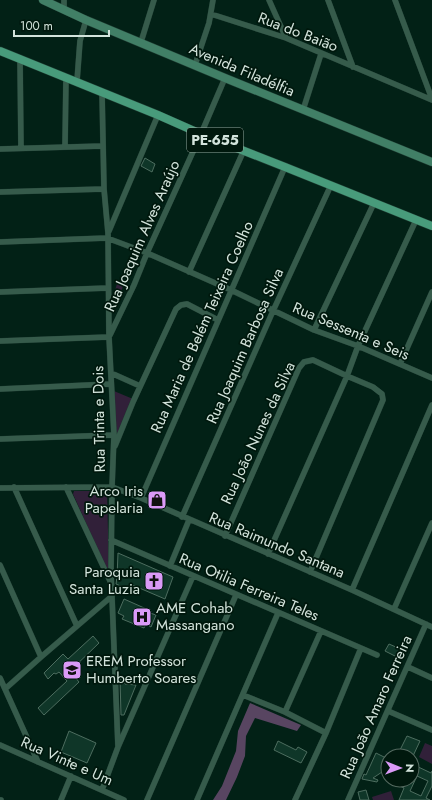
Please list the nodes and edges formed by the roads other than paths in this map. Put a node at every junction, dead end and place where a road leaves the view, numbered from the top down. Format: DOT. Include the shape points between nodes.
graph roads {
  1 [pos="43,0"];
  2 [pos="64,0"];
  3 [pos="154,0"];
  4 [pos="213,0"];
  5 [pos="269,0"];
  6 [pos="328,0"];
  7 [pos="395,0"];
  8 [pos="64,9"];
  9 [pos="211,14"];
  10 [pos="86,20"];
  11 [pos="286,38"];
  12 [pos="141,42"];
  13 [pos="0,50"];
  14 [pos="321,54"];
  15 [pos="20,58"];
  16 [pos="194,65"];
  17 [pos="353,67"];
  18 [pos="66,77"];
  19 [pos="225,78"];
  20 [pos="77,81"];
  21 [pos="102,92"];
  22 [pos="432,100"];
  23 [pos="303,110"];
  24 [pos="158,115"];
  25 [pos="201,134"];
  26 [pos="103,146"];
  27 [pos="65,147"];
  28 [pos="22,148"];
  29 [pos="0,149"];
  30 [pos="244,150"];
  31 [pos="432,162"];
  32 [pos="285,166"];
  33 [pos="330,185"];
  34 [pos="104,189"];
  35 [pos="0,192"];
  36 [pos="374,202"];
  37 [pos="416,220"];
  38 [pos="432,226"];
  39 [pos="108,235"];
  40 [pos="0,242"];
  41 [pos="146,253"];
  42 [pos="189,272"];
  43 [pos="108,288"];
  44 [pos="231,290"];
  45 [pos="0,292"];
  46 [pos="432,292"];
  47 [pos="273,311"];
  48 [pos="218,320"];
  49 [pos="314,330"];
  50 [pos="109,337"];
  51 [pos="0,341"];
  52 [pos="358,346"];
  53 [pos="400,364"];
  54 [pos="111,373"];
  55 [pos="347,376"];
  56 [pos="432,378"];
  57 [pos="111,384"];
  58 [pos="140,386"];
  59 [pos="0,389"];
  60 [pos="432,405"];
  61 [pos="114,435"];
  62 [pos="0,439"];
  63 [pos="113,451"];
  64 [pos="14,487"];
  65 [pos="66,487"];
  66 [pos="112,487"];
  67 [pos="0,488"];
  68 [pos="141,498"];
  69 [pos="182,517"];
  70 [pos="189,520"];
  71 [pos="432,523"];
  72 [pos="225,536"];
  73 [pos="111,540"];
  74 [pos="268,554"];
  75 [pos="0,565"];
  76 [pos="170,566"];
  77 [pos="310,572"];
  78 [pos="193,576"];
  79 [pos="112,586"];
  80 [pos="352,590"];
  81 [pos="236,595"];
  82 [pos="112,596"];
  83 [pos="394,609"];
  84 [pos="278,613"];
  85 [pos="429,625"];
  86 [pos="77,626"];
  87 [pos="321,631"];
  88 [pos="361,648"];
  89 [pos="377,655"];
  90 [pos="41,656"];
  91 [pos="408,667"];
  92 [pos="0,678"];
  93 [pos="432,678"];
  94 [pos="5,689"];
  95 [pos="243,695"];
  96 [pos="388,711"];
  97 [pos="285,712"];
  98 [pos="432,730"];
  99 [pos="326,733"];
  100 [pos="0,745"];
  101 [pos="118,747"];
  102 [pos="38,762"];
  103 [pos="71,776"];
  104 [pos="102,790"];
  105 [pos="116,798"];
  106 [pos="61,800"];
  107 [pos="124,800"];
  108 [pos="147,800"];
  109 [pos="197,800"];
  110 [pos="295,800"];
  111 [pos="348,800"];
  1 -- 8 [label="street, Avenida Filadélfia"];
  2 -- 8 [label="street"];
  3 -- 12 [label="street"];
  4 -- 9 [label="street"];
  5 -- 11 [label="street"];
  6 -- 17 [label="street, Rua do Baião"];
  7 -- 22 [label="street"];
  8 -- 10 [label="street, Avenida Filadélfia"];
  9 -- 11 [label="street, Rua do Baião"];
  9 -- 16 [label="street"];
  10 -- 12 [label="street, Avenida Filadélfia"];
  10 -- 20 [label="street" via="80,41"];
  11 -- 14 [label="street, Rua do Baião"];
  12 -- 16 [label="street, Avenida Filadélfia"];
  13 -- 15 [label="main road, PE-655"];
  14 -- 17 [label="street, Rua do Baião"];
  14 -- 23 [label="street"];
  15 -- 18 [label="main road, PE-655"];
  15 -- 28 [label="street"];
  16 -- 19 [label="street, Avenida Filadélfia"];
  17 -- 22 [label="street, Rua do Baião"];
  18 -- 20 [label="main road, PE-655"];
  18 -- 27 [label="street"];
  19 -- 23 [label="street, Avenida Filadélfia"];
  19 -- 25 [label="street, Rua Joaquim Alves Araújo"];
  20 -- 21 [label="main road, PE-655"];
  21 -- 24 [label="main road, PE-655"];
  21 -- 26 [label="street, Rua Trinta e Dois"];
  23 -- 31 [label="street, Avenida Filadélfia"];
  24 -- 25 [label="main road, PE-655"];
  24 -- 39 [label="street"];
  25 -- 30 [label="main road, PE-655"];
  25 -- 41 [label="street, Rua Joaquim Alves Araújo"];
  26 -- 27 [label="street"];
  26 -- 34 [label="street, Rua Trinta e Dois"];
  27 -- 28 [label="street"];
  28 -- 29 [label="street"];
  30 -- 32 [label="main road, PE-655"];
  30 -- 42 [label="street"];
  32 -- 33 [label="main road, PE-655"];
  32 -- 44 [label="street, Rua Maria de Belém Teixeira Coelho"];
  33 -- 36 [label="main road, PE-655"];
  33 -- 47 [label="street, Rua Joaquim Barbosa Silva"];
  34 -- 35 [label="street"];
  34 -- 39 [label="street, Rua Trinta e Dois"];
  36 -- 37 [label="main road, PE-655"];
  36 -- 49 [label="street"];
  37 -- 38 [label="main road, PE-655"];
  37 -- 52 [label="street"];
  39 -- 40 [label="street"];
  39 -- 41 [label="street, Rua Sessenta e Seis"];
  39 -- 43 [label="street, Rua Trinta e Dois"];
  41 -- 42 [label="street, Rua Sessenta e Seis"];
  41 -- 50 [label="street, Rua Joaquim Alves Araújo"];
  42 -- 44 [label="street, Rua Sessenta e Seis"];
  43 -- 45 [label="street"];
  43 -- 50 [label="street, Rua Trinta e Dois"];
  44 -- 47 [label="street, Rua Sessenta e Seis"];
  44 -- 48 [label="street, Rua Maria de Belém Teixeira Coelho"];
  46 -- 53 [label="street"];
  47 -- 49 [label="street, Rua Sessenta e Seis"];
  47 -- 69 [label="street, Rua Joaquim Barbosa Silva"];
  48 -- 58 [label="street" via="188,304 178,306"];
  48 -- 68 [label="street, Rua Maria de Belém Teixeira Coelho"];
  49 -- 52 [label="street, Rua Sessenta e Seis"];
  50 -- 51 [label="street"];
  50 -- 54 [label="street, Rua Trinta e Dois"];
  52 -- 53 [label="street, Rua Sessenta e Seis"];
  52 -- 55 [label="street"];
  53 -- 56 [label="street, Rua Sessenta e Seis"];
  54 -- 57 [label="street, Rua Trinta e Dois"];
  54 -- 58 [label="street"];
  55 -- 72 [label="street, Rua João Nunes da Silva" via="313,360 301,365"];
  55 -- 74 [label="street"];
  55 -- 77 [label="street, Rua João Nunes da Silva" via="380,391 384,400"];
  57 -- 59 [label="street"];
  57 -- 61 [label="street, Rua Trinta e Dois"];
  58 -- 63 [label="street"];
  60 -- 80 [label="street"];
  61 -- 62 [label="street"];
  61 -- 63 [label="street, Rua Trinta e Dois"];
  63 -- 66 [label="street, Rua Trinta e Dois"];
  64 -- 65 [label="street"];
  64 -- 67 [label="street"];
  64 -- 86 [label="street"];
  65 -- 66 [label="street"];
  65 -- 79 [label="street"];
  66 -- 68 [label="street, Rua Raimundo Santana"];
  66 -- 73 [label="street, Rua Trinta e Dois"];
  68 -- 69 [label="street, Rua Raimundo Santana"];
  69 -- 70 [label="street, Rua Raimundo Santana"];
  70 -- 72 [label="street, Rua Raimundo Santana"];
  70 -- 76 [label="street"];
  71 -- 83 [label="street"];
  72 -- 74 [label="street, Rua Raimundo Santana"];
  73 -- 76 [label="street, Rua Otilia Ferreira Teles"];
  73 -- 79 [label="street, Rua Trinta e Dois"];
  74 -- 77 [label="street, Rua Raimundo Santana"];
  75 -- 90 [label="street"];
  76 -- 78 [label="street, Rua Otilia Ferreira Teles"];
  77 -- 80 [label="street, Rua Raimundo Santana"];
  78 -- 81 [label="street, Rua Otilia Ferreira Teles"];
  78 -- 101 [label="street"];
  79 -- 82 [label="street, Rua Trinta e Dois"];
  80 -- 83 [label="street, Rua Raimundo Santana"];
  81 -- 84 [label="street, Rua Otilia Ferreira Teles"];
  81 -- 108 [label="street"];
  82 -- 86 [label="street"];
  82 -- 101 [label="street, Rua Trinta e Dois"];
  83 -- 85 [label="street, Rua Raimundo Santana"];
  84 -- 87 [label="street, Rua Otilia Ferreira Teles"];
  84 -- 95 [label="street"];
  85 -- 91 [label="street, Rua João Amaro Ferreira"];
  86 -- 90 [label="street"];
  87 -- 88 [label="street, Rua Otilia Ferreira Teles"];
  87 -- 97 [label="street"];
  88 -- 89 [label="street, Rua Otilia Ferreira Teles"];
  88 -- 99 [label="street"];
  90 -- 94 [label="street"];
  91 -- 93 [label="street"];
  91 -- 96 [label="street, Rua João Amaro Ferreira"];
  92 -- 94 [label="street"];
  94 -- 102 [label="street"];
  95 -- 97 [label="street"];
  95 -- 109 [label="street"];
  96 -- 98 [label="street"];
  96 -- 111 [label="street, Rua João Amaro Ferreira"];
  97 -- 99 [label="street"];
  99 -- 110 [label="street"];
  100 -- 102 [label="street, Rua Vinte e Um"];
  101 -- 104 [label="street"];
  102 -- 103 [label="street, Rua Vinte e Um"];
  103 -- 104 [label="street, Rua Vinte e Um"];
  103 -- 106 [label="street"];
  104 -- 105 [label="street, Rua Vinte e Um"];
  105 -- 107 [label="street, Rua Vinte e Um"];
}
